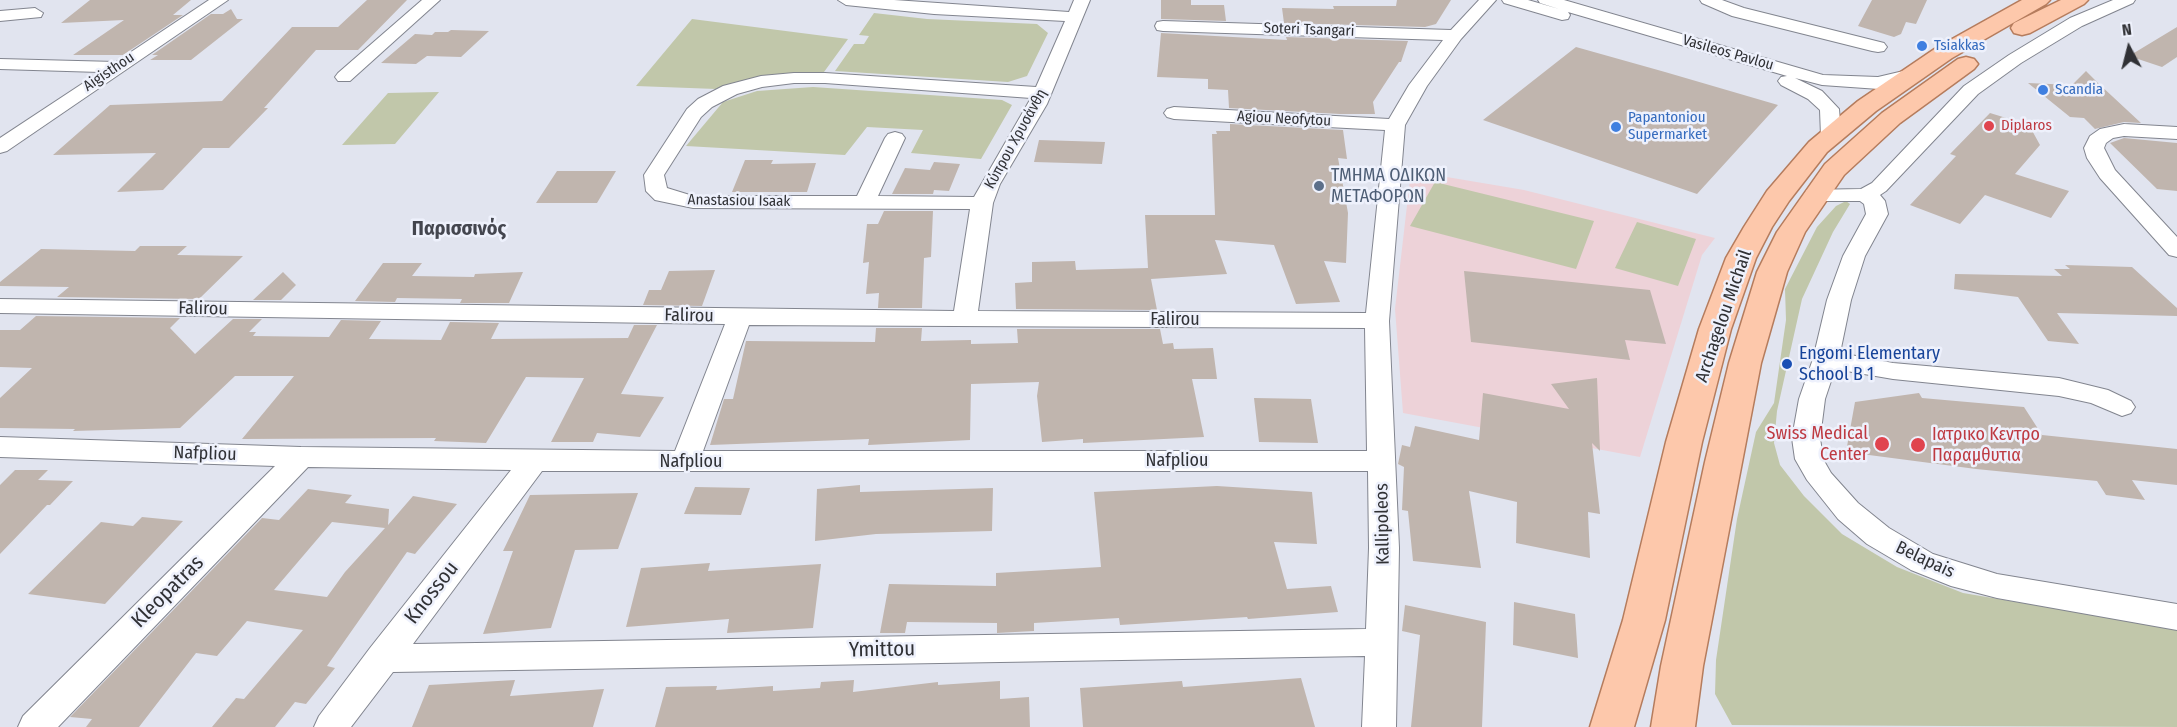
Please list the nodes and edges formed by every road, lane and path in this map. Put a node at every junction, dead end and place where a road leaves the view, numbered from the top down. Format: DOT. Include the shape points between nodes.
graph roads {
  1 [pos="220,0"];
  2 [pos="432,0"];
  3 [pos="846,0"];
  4 [pos="1488,0"];
  5 [pos="1510,0"];
  6 [pos="1708,0"];
  7 [pos="2039,0"];
  8 [pos="2077,0"];
  9 [pos="2127,0"];
  10 [pos="910,4"];
  11 [pos="1542,4"];
  12 [pos="1078,8"];
  13 [pos="35,13"];
  14 [pos="1475,14"];
  15 [pos="0,16"];
  16 [pos="1163,26"];
  17 [pos="1455,35"];
  18 [pos="1878,47"];
  19 [pos="0,64"];
  20 [pos="116,67"];
  21 [pos="1912,74"];
  22 [pos="344,77"];
  23 [pos="1043,93"];
  24 [pos="1174,113"];
  25 [pos="1395,125"];
  26 [pos="2177,133"];
  27 [pos="1831,136"];
  28 [pos="895,138"];
  29 [pos="0,147"];
  30 [pos="1815,195"];
  31 [pos="1865,195"];
  32 [pos="864,203"];
  33 [pos="982,203"];
  34 [pos="2177,250"];
  35 [pos="0,306"];
  36 [pos="740,317"];
  37 [pos="965,318"];
  38 [pos="1377,321"];
  39 [pos="1826,359"];
  40 [pos="2122,407"];
  41 [pos="0,447"];
  42 [pos="302,457"];
  43 [pos="534,461"];
  44 [pos="1382,461"];
  45 [pos="685,462"];
  46 [pos="2177,617"];
  47 [pos="1382,642"];
  48 [pos="382,658"];
  49 [pos="35,727"];
  50 [pos="331,727"];
  51 [pos="1379,727"];
  52 [pos="1612,727"];
  53 [pos="1672,727"];
  1 -- 20 [label="street, Aigisthou"];
  2 -- 22 [label="street"];
  3 -- 10 [label="street"];
  4 -- 14 [label="street"];
  5 -- 11 [label="street, Vasileos Pavlou"];
  6 -- 18 [label="street" via="1738,12"];
  7 -- 21 [label="main road, Archagelou Michail"];
  8 -- 30 [label="main road, Archagelou Michail" via="1980,54 1891,118 1834,170"];
  9 -- 31 [label="street" via="2076,22 1971,90 1888,179"];
  10 -- 12 [label="street"];
  11 -- 14 [label="street"];
  11 -- 21 [label="street, Vasileos Pavlou" via="1822,80 1868,84"];
  11 -- 27 [label="street, Vasileos Pavlou" via="1795,84 1829,109"];
  12 -- 23 [label="street, Κύπρου Χρυσάνθη"];
  13 -- 15 [label="street"];
  14 -- 17 [label="street"];
  16 -- 17 [label="street, Soteri Tsangari"];
  17 -- 25 [label="street" via="1418,85"];
  19 -- 20 [label="street"];
  20 -- 29 [label="street, Aigisthou"];
  21 -- 27 [label="main road, Archagelou Michail"];
  23 -- 32 [label="street, Anastasiou Isaak" via="825,78 761,81 705,103 694,113 654,175 657,191 693,202"];
  23 -- 33 [label="street, Κύπρου Χρυσάνθη"];
  24 -- 25 [label="street, Agiou Neofytou"];
  25 -- 38 [label="street"];
  26 -- 34 [label="street" via="2116,132 2097,140 2094,148 2107,174"];
  27 -- 52 [label="main road, Archagelou Michail" via="1777,196 1741,258 1715,329 1687,431 1644,620"];
  28 -- 32 [label="street"];
  30 -- 31 [label="street"];
  30 -- 53 [label="main road, Archagelou Michail" via="1772,272 1745,363"];
  31 -- 39 [label="street, Belapais" via="1874,201 1877,214 1854,256"];
  32 -- 33 [label="street, Anastasiou Isaak"];
  33 -- 37 [label="street, Κύπρου Χρυσάνθη"];
  35 -- 36 [label="street, Falirou"];
  36 -- 37 [label="street, Falirou"];
  36 -- 45 [label="street"];
  37 -- 38 [label="street, Falirou"];
  38 -- 44 [label="street, Kallipoleos"];
  39 -- 40 [label="street" via="1893,371 2059,387 2099,396"];
  39 -- 46 [label="street, Belapais" via="1812,399 1806,438 1809,459 1833,496 1878,537 1922,562 1962,577"];
  41 -- 42 [label="street, Nafpliou"];
  42 -- 43 [label="street, Nafpliou"];
  42 -- 49 [label="street, Kleopatras"];
  43 -- 45 [label="street, Nafpliou"];
  43 -- 48 [label="street, Knossou"];
  44 -- 45 [label="street, Nafpliou"];
  44 -- 47 [label="street, Kallipoleos"];
  47 -- 48 [label="street, Ymittou"];
  47 -- 51 [label="street, Kallipoleos"];
  48 -- 50 [label="street, Knossou"];
}
